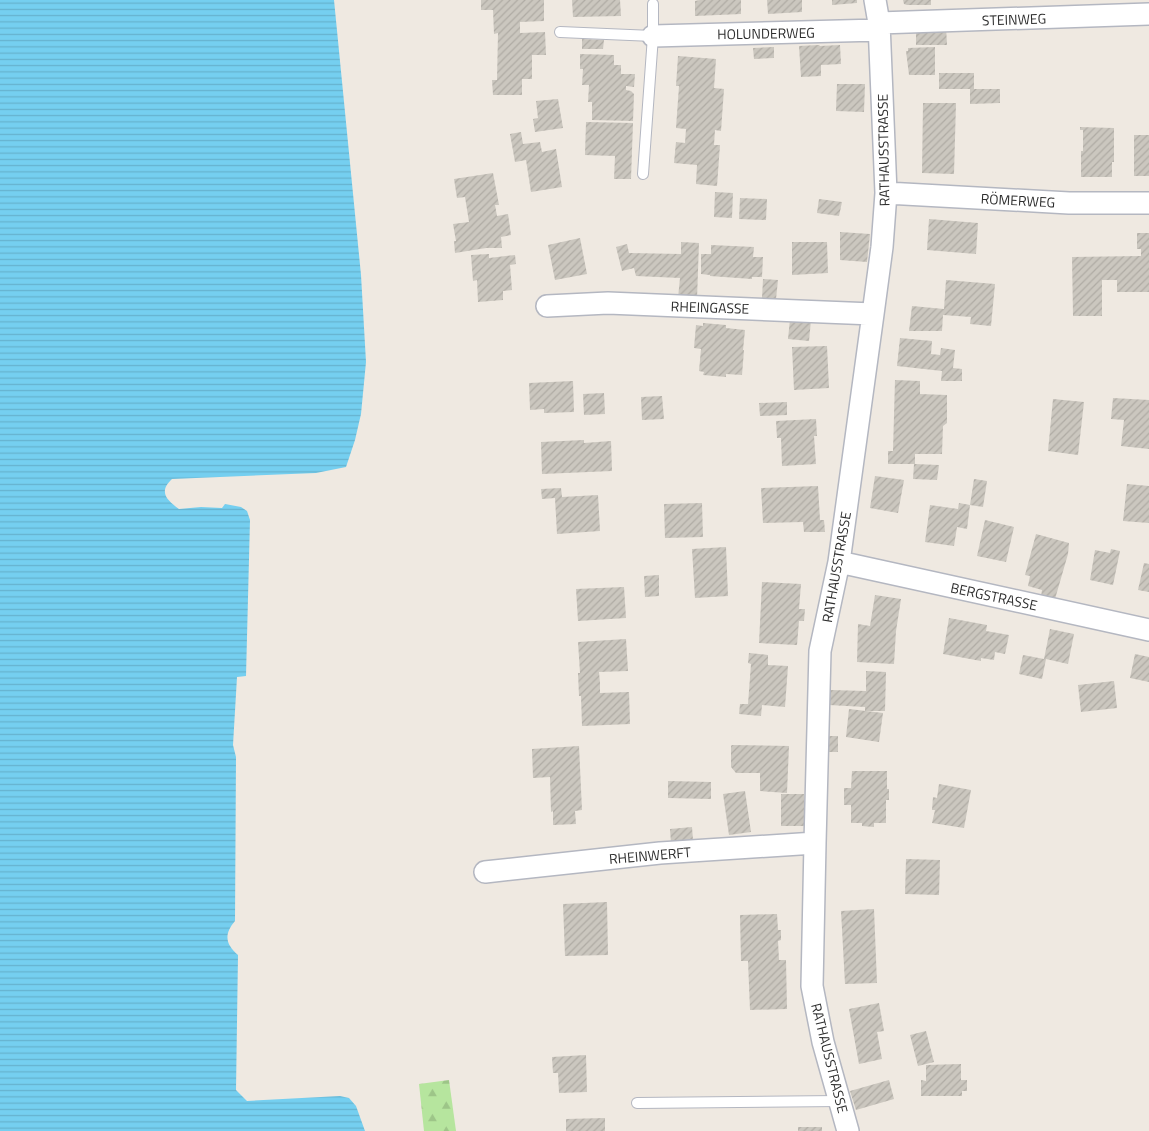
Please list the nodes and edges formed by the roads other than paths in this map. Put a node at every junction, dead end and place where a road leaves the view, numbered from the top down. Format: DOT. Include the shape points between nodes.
graph roads {
  1 [pos="875,0"];
  2 [pos="653,4"];
  3 [pos="1149,14"];
  4 [pos="879,27"];
  5 [pos="560,32"];
  6 [pos="653,36"];
  7 [pos="643,174"];
  8 [pos="886,193"];
  9 [pos="1149,203"];
  10 [pos="547,306"];
  11 [pos="873,314"];
  12 [pos="839,562"];
  13 [pos="1149,630"];
  14 [pos="815,843"];
  15 [pos="485,872"];
  16 [pos="840,1101"];
  17 [pos="637,1103"];
  18 [pos="848,1131"];
  1 -- 4 [label="street, RATHAUSSTRASSE"];
  2 -- 6 [label="lane"];
  3 -- 4 [label="street, STEINWEG"];
  4 -- 6 [label="street, HOLUNDERWEG"];
  4 -- 8 [label="street, RATHAUSSTRASSE"];
  5 -- 6 [label="lane"];
  6 -- 7 [label="lane"];
  8 -- 9 [label="street, RÖMERWEG" via="1069,203"];
  8 -- 11 [label="street, RATHAUSSTRASSE"];
  10 -- 11 [label="street, RHEINGASSE" via="608,302"];
  11 -- 12 [label="street, RATHAUSSTRASSE"];
  12 -- 13 [label="street, BERGSTRASSE"];
  12 -- 14 [label="street, RATHAUSSTRASSE" via="820,651"];
  14 -- 15 [label="street, RHEINWERFT" via="660,853"];
  14 -- 16 [label="street, RATHAUSSTRASSE" via="812,986 823,1042"];
  16 -- 17 [label="lane"];
  16 -- 18 [label="street, RATHAUSSTRASSE"];
}
